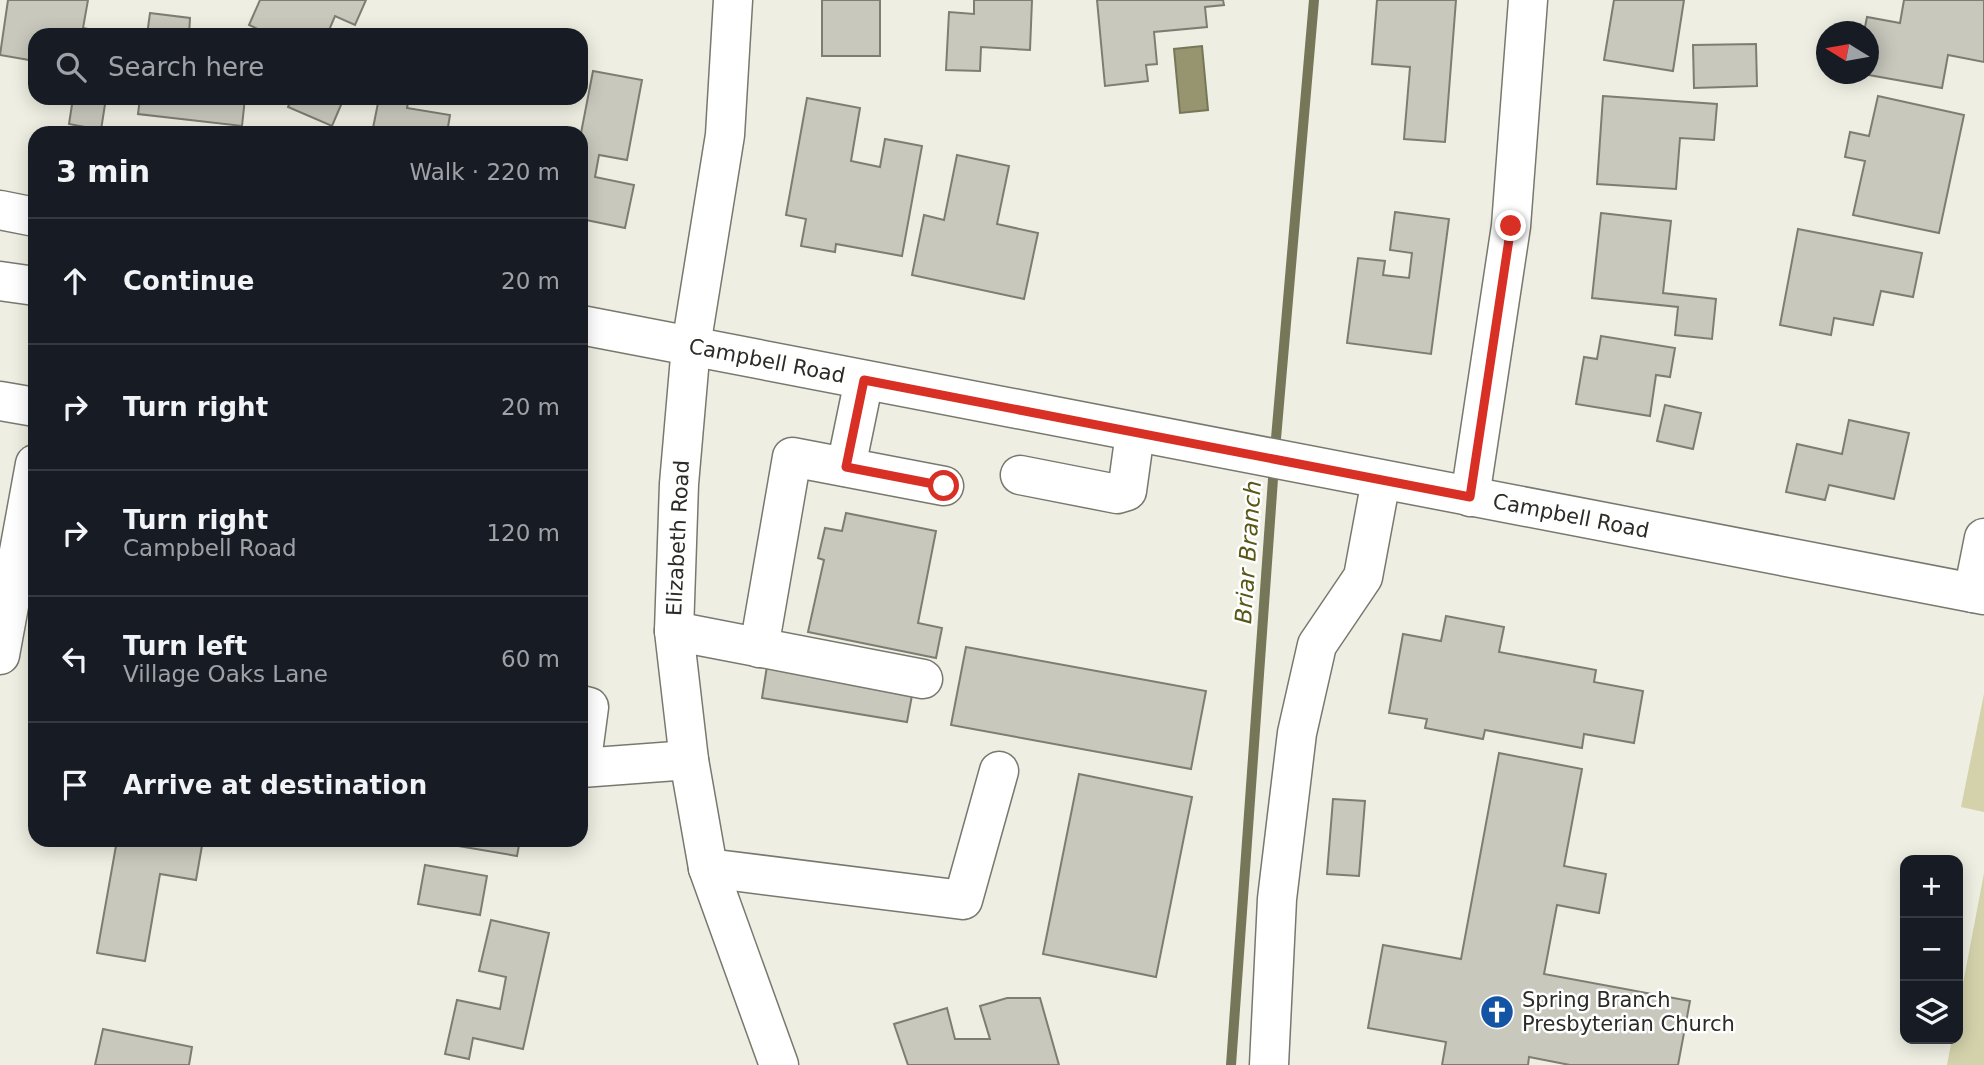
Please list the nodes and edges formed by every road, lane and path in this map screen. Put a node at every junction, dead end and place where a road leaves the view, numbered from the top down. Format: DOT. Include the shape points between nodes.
graph roads {
  1 [pos="733,0"];
  2 [pos="1528,0"];
  3 [pos="0,210"];
  4 [pos="28,216"];
  5 [pos="0,281"];
  6 [pos="28,285"];
  7 [pos="588,326"];
  8 [pos="691,346"];
  9 [pos="864,380"];
  10 [pos="0,401"];
  11 [pos="28,406"];
  12 [pos="1136,433"];
  13 [pos="846,467"];
  14 [pos="1020,475"];
  15 [pos="1381,480"];
  16 [pos="944,486"];
  17 [pos="28,490"];
  18 [pos="1470,497"];
  19 [pos="22,512"];
  20 [pos="1984,538"];
  21 [pos="1979,594"];
  22 [pos="674,631"];
  23 [pos="759,648"];
  24 [pos="0,655"];
  25 [pos="923,679"];
  26 [pos="689,760"];
  27 [pos="588,767"];
  28 [pos="999,771"];
  29 [pos="708,868"];
  30 [pos="779,1065"];
  31 [pos="1269,1065"];
  1 -- 8 [label="street, Elizabeth Road" via="725,135"];
  2 -- 18 [label="street" via="1511,226"];
  3 -- 4 [label="street"];
  5 -- 6 [label="street"];
  7 -- 8 [label="street, Campbell Road"];
  8 -- 9 [label="street, Campbell Road"];
  8 -- 22 [label="street, Elizabeth Road" via="679,484"];
  9 -- 12 [label="street, Campbell Road"];
  9 -- 13 [label="street"];
  10 -- 11 [label="street"];
  12 -- 14 [label="street" via="1127,491 1117,494"];
  12 -- 15 [label="street, Campbell Road"];
  13 -- 16 [label="street"];
  13 -- 23 [label="street" via="792,457"];
  15 -- 18 [label="street, Campbell Road"];
  15 -- 31 [label="street" via="1363,577 1317,645 1297,733 1277,899"];
  17 -- 19 [label="street"];
  18 -- 21 [label="street, Campbell Road"];
  19 -- 24 [label="street"];
  20 -- 21 [label="street"];
  22 -- 23 [label="street"];
  22 -- 26 [label="street, Elizabeth Road"];
  23 -- 25 [label="street"];
  26 -- 27 [label="street"];
  26 -- 29 [label="street, Elizabeth Road"];
  28 -- 29 [label="street" via="963,900"];
  29 -- 30 [label="street, Elizabeth Road"];
}
